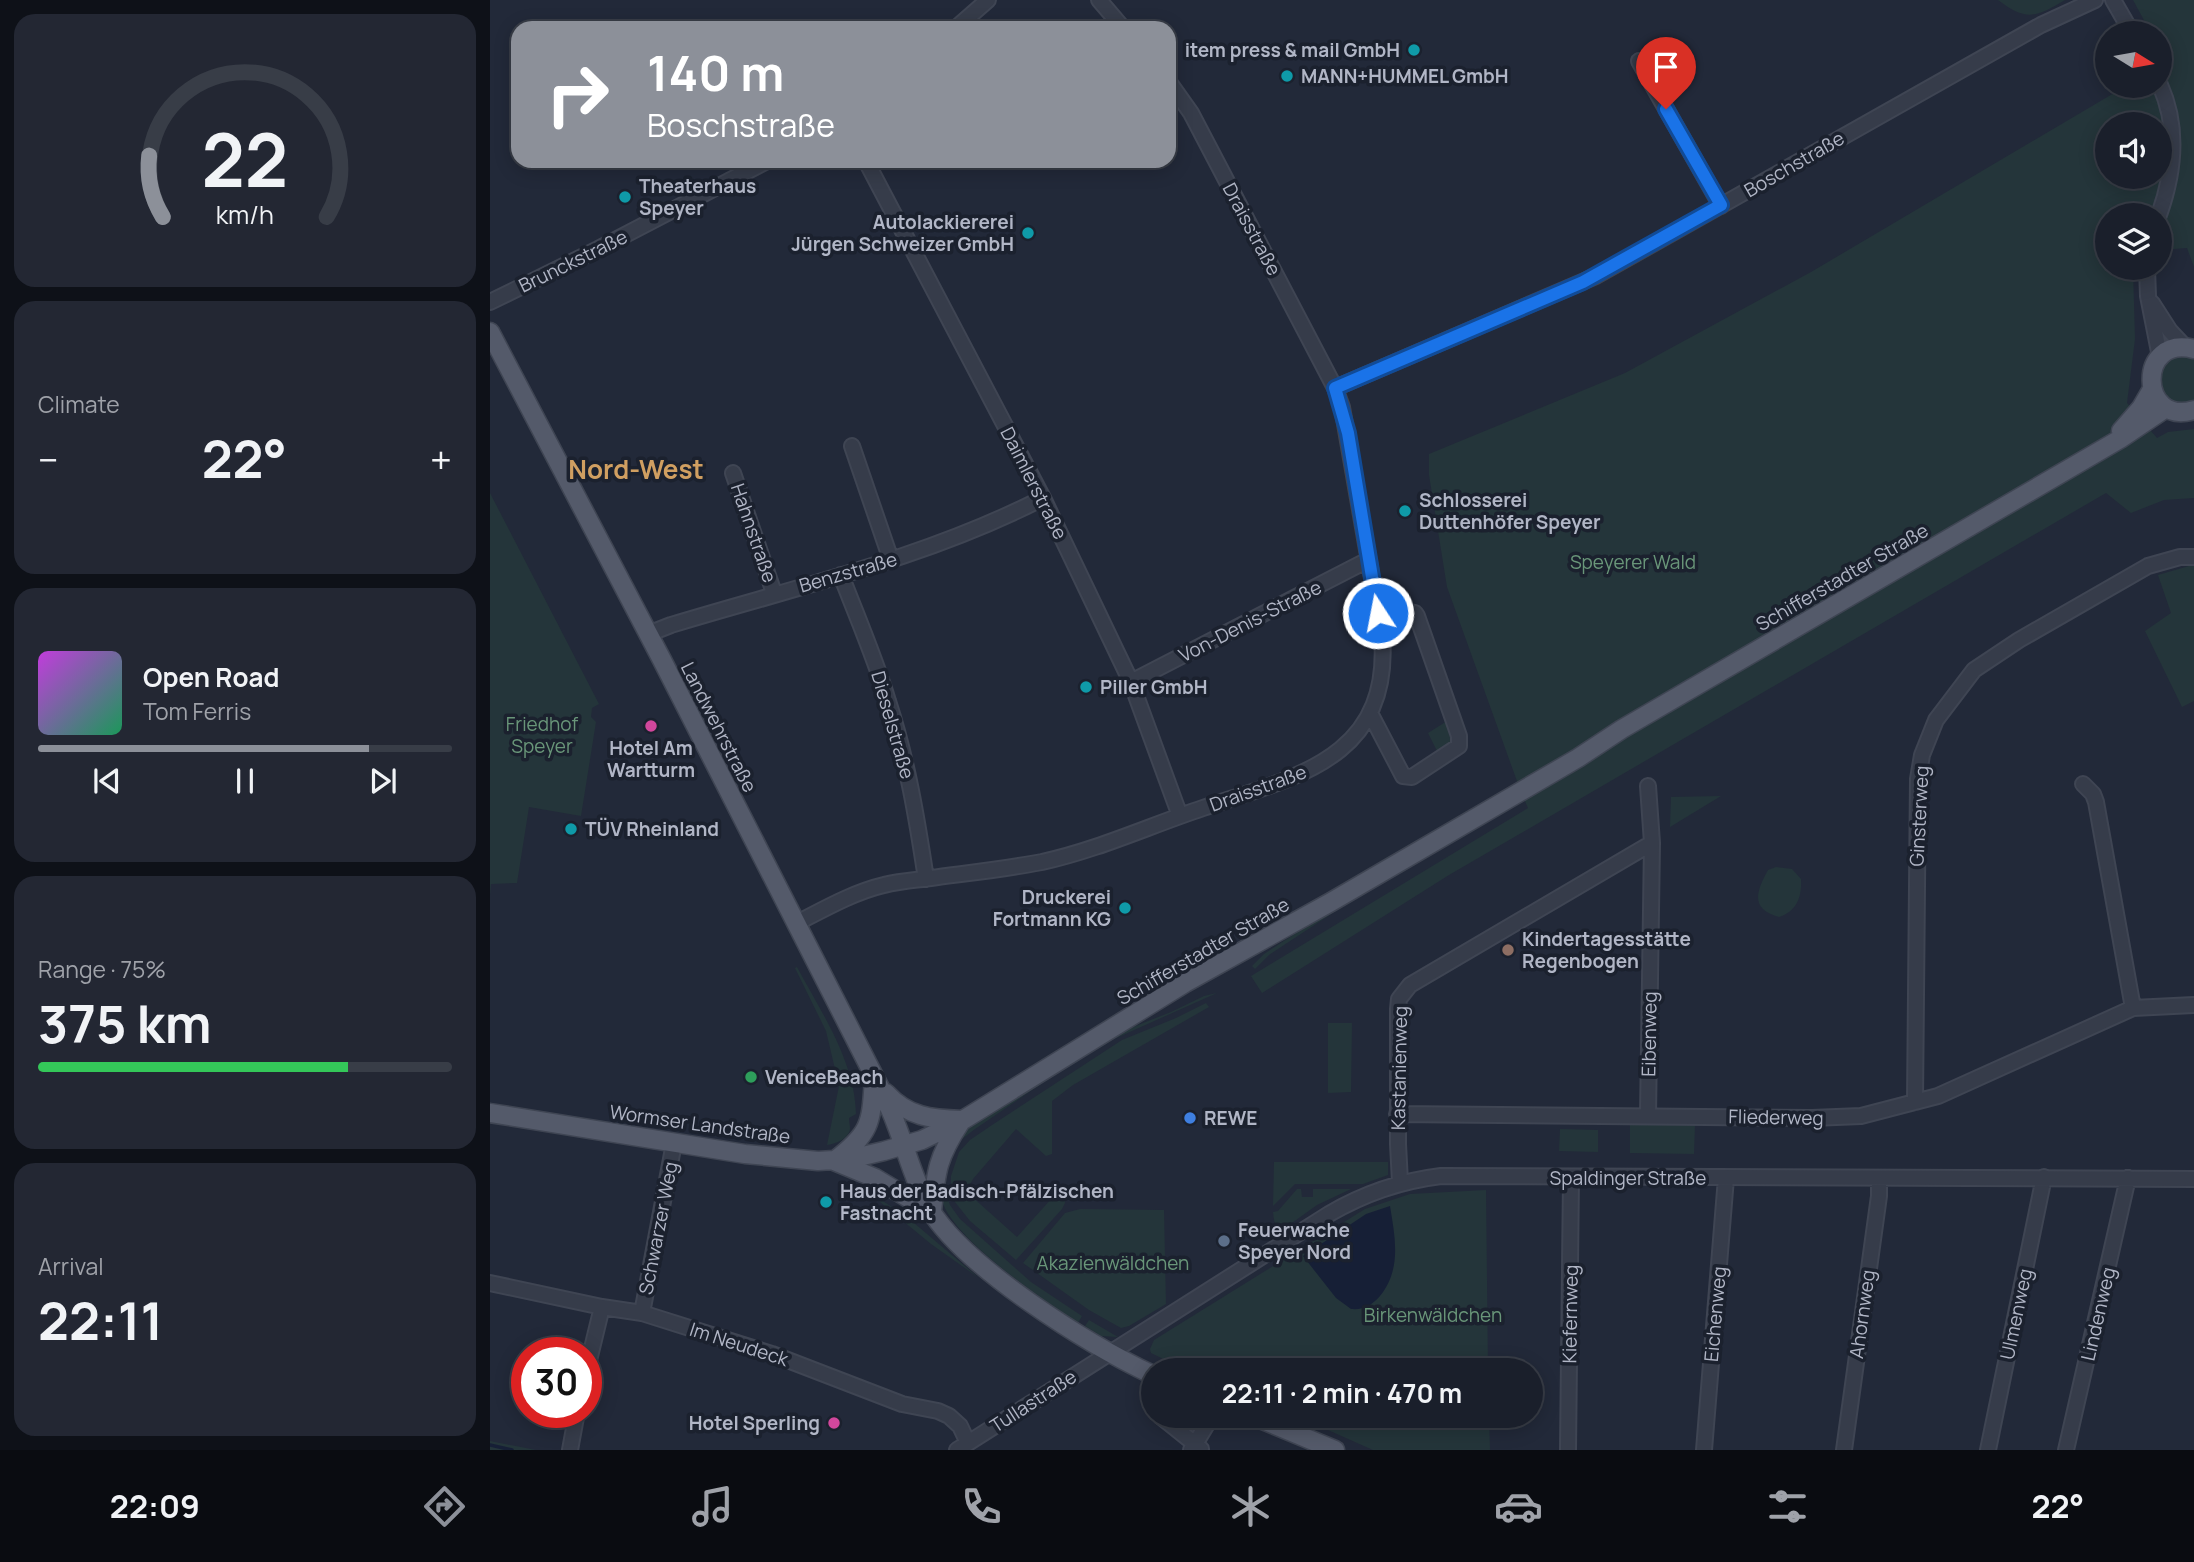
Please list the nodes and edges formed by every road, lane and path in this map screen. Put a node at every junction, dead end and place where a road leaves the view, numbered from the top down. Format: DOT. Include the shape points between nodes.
graph roads {
  1 [pos="988,0"];
  2 [pos="1099,0"];
  3 [pos="2095,0"];
  4 [pos="2113,0"];
  5 [pos="964,21"];
  6 [pos="1118,21"];
  7 [pos="2125,21"];
  8 [pos="1639,61"];
  9 [pos="1176,92"];
  10 [pos="2165,98"];
  11 [pos="754,168"];
  12 [pos="870,168"];
  13 [pos="2164,203"];
  14 [pos="1721,205"];
  15 [pos="2147,280"];
  16 [pos="2148,296"];
  17 [pos="490,302"];
  18 [pos="490,332"];
  19 [pos="2189,348"];
  20 [pos="2160,357"];
  21 [pos="1335,388"];
  22 [pos="2152,389"];
  23 [pos="2166,408"];
  24 [pos="2194,410"];
  25 [pos="852,446"];
  26 [pos="2082,461"];
  27 [pos="733,472"];
  28 [pos="1043,498"];
  29 [pos="2194,557"];
  30 [pos="891,560"];
  31 [pos="1368,560"];
  32 [pos="841,575"];
  33 [pos="774,593"];
  34 [pos="1379,622"];
  35 [pos="648,634"];
  36 [pos="1131,682"];
  37 [pos="1370,713"];
  38 [pos="2083,784"];
  39 [pos="1648,786"];
  40 [pos="1180,816"];
  41 [pos="1652,843"];
  42 [pos="926,879"];
  43 [pos="797,923"];
  44 [pos="2194,1005"];
  45 [pos="2133,1008"];
  46 [pos="874,1076"];
  47 [pos="1915,1102"];
  48 [pos="490,1113"];
  49 [pos="1398,1114"];
  50 [pos="1648,1115"];
  51 [pos="963,1120"];
  52 [pos="674,1143"];
  53 [pos="903,1146"];
  54 [pos="834,1161"];
  55 [pos="2044,1177"];
  56 [pos="1571,1178"];
  57 [pos="1726,1178"];
  58 [pos="1879,1178"];
  59 [pos="2128,1178"];
  60 [pos="2194,1179"];
  61 [pos="1400,1182"];
  62 [pos="932,1212"];
  63 [pos="490,1283"];
  64 [pos="602,1307"];
  65 [pos="642,1313"];
  66 [pos="595,1337"];
  67 [pos="1109,1353"];
  68 [pos="1141,1369"];
  69 [pos="574,1428"];
  70 [pos="1174,1428"];
  71 [pos="1206,1428"];
  72 [pos="1282,1428"];
  73 [pos="962,1447"];
  74 [pos="1196,1448"];
  75 [pos="570,1450"];
  76 [pos="1335,1450"];
  77 [pos="1568,1450"];
  78 [pos="1704,1450"];
  79 [pos="1844,1450"];
  80 [pos="1988,1450"];
  81 [pos="2066,1450"];
  1 -- 5 [label="street"];
  2 -- 6 [label="street"];
  3 -- 14 [label="street, Boschstraße" via="2030,31"];
  4 -- 7 [label="street"];
  8 -- 14 [label="street"];
  9 -- 21 [label="street, Draisstraße"];
  10 -- 13 [label="street" via="2173,158"];
  11 -- 17 [label="street, Brunckstraße"];
  12 -- 28 [label="street, Daimlerstraße"];
  14 -- 21 [label="street, Boschstraße" via="1570,289"];
  15 -- 16 [label="street"];
  16 -- 19 [label="street" via="2170,331"];
  16 -- 20 [label="street"];
  18 -- 35 [label="main road, Landwehrstraße"];
  19 -- 20 [label="main road" via="2175,348"];
  20 -- 22 [label="main road, Schifferstadter Straße" via="2151,374"];
  21 -- 31 [label="street, Draisstraße" via="1348,433"];
  22 -- 23 [label="main road"];
  22 -- 26 [label="main road, Schifferstadter Straße" via="2123,429"];
  23 -- 24 [label="main road"];
  23 -- 26 [label="main road, Schifferstadter Straße"];
  25 -- 30 [label="street"];
  26 -- 51 [label="main road, Schifferstadter Straße" via="1596,748 1185,983"];
  27 -- 33 [label="street, Hahnstraße"];
  28 -- 30 [label="street, Benzstraße" via="942,544"];
  28 -- 36 [label="street, Daimlerstraße"];
  29 -- 47 [label="street, Ginsterweg" via="2148,566 1993,656 1965,681 1936,720 1918,779"];
  30 -- 32 [label="street, Benzstraße"];
  31 -- 34 [label="street, Draisstraße"];
  31 -- 36 [label="street, Von-Denis-Straße"];
  32 -- 33 [label="street, Benzstraße"];
  32 -- 42 [label="street, Dieselstraße" via="899,737"];
  33 -- 35 [label="street, Benzstraße"];
  34 -- 37 [label="street, Draisstraße" via="1382,666"];
  34 -- 37 [label="street" via="1415,612 1459,746 1406,778"];
  35 -- 43 [label="main road, Landwehrstraße"];
  36 -- 40 [label="street, Daimlerstraße"];
  37 -- 40 [label="street, Draisstraße" via="1353,738 1322,764"];
  38 -- 45 [label="street" via="2096,802"];
  39 -- 41 [label="street, Eibenweg"];
  40 -- 42 [label="street, Draisstraße" via="1077,853"];
  41 -- 49 [label="street, Kastanienweg" via="1404,991 1398,1009"];
  41 -- 50 [label="street, Eibenweg"];
  42 -- 43 [label="street, Draisstraße" via="866,891"];
  43 -- 46 [label="main road, Landwehrstraße"];
  44 -- 45 [label="street, Fliederweg"];
  45 -- 47 [label="street, Fliederweg" via="1938,1096"];
  46 -- 51 [label="main road" via="899,1105 917,1116"];
  46 -- 53 [label="main road, Landwehrstraße"];
  46 -- 54 [label="main road" via="867,1129"];
  47 -- 50 [label="street, Fliederweg" via="1841,1117"];
  48 -- 52 [label="main road, Wormser Landstraße"];
  49 -- 50 [label="street, Fliederweg"];
  49 -- 61 [label="street, Kastanienweg"];
  51 -- 53 [label="main road, Schifferstadter Straße"];
  51 -- 62 [label="main road" via="942,1153"];
  52 -- 54 [label="main road, Wormser Landstraße"];
  52 -- 65 [label="street, Schwarzer Weg"];
  53 -- 54 [label="main road, Wormser Landstraße"];
  53 -- 62 [label="main road, Landwehrstraße"];
  54 -- 62 [label="main road" via="875,1178"];
  55 -- 58 [label="street, Spaldinger Straße"];
  55 -- 59 [label="street, Spaldinger Straße"];
  55 -- 80 [label="street, Ulmenweg"];
  56 -- 57 [label="street, Spaldinger Straße"];
  56 -- 61 [label="street, Spaldinger Straße" via="1441,1176"];
  56 -- 77 [label="street, Kiefernweg"];
  57 -- 58 [label="street, Spaldinger Straße"];
  57 -- 78 [label="street, Eichenweg"];
  58 -- 79 [label="street, Ahornweg"];
  59 -- 60 [label="street, Spaldinger Straße"];
  59 -- 81 [label="street, Lindenweg"];
  61 -- 67 [label="street, Spaldinger Straße" via="1336,1210"];
  62 -- 67 [label="main road" via="949,1234 1002,1280"];
  63 -- 64 [label="street, Im Neudeck"];
  64 -- 65 [label="street, Im Neudeck"];
  64 -- 66 [label="street"];
  65 -- 73 [label="street, Im Neudeck" via="772,1354 902,1404 938,1411 960,1426"];
  67 -- 68 [label="main road"];
  67 -- 73 [label="street, Tullastraße"];
  69 -- 75 [label="street"];
  70 -- 74 [label="street"];
  71 -- 74 [label="street"];
  72 -- 76 [label="main road"];
}
